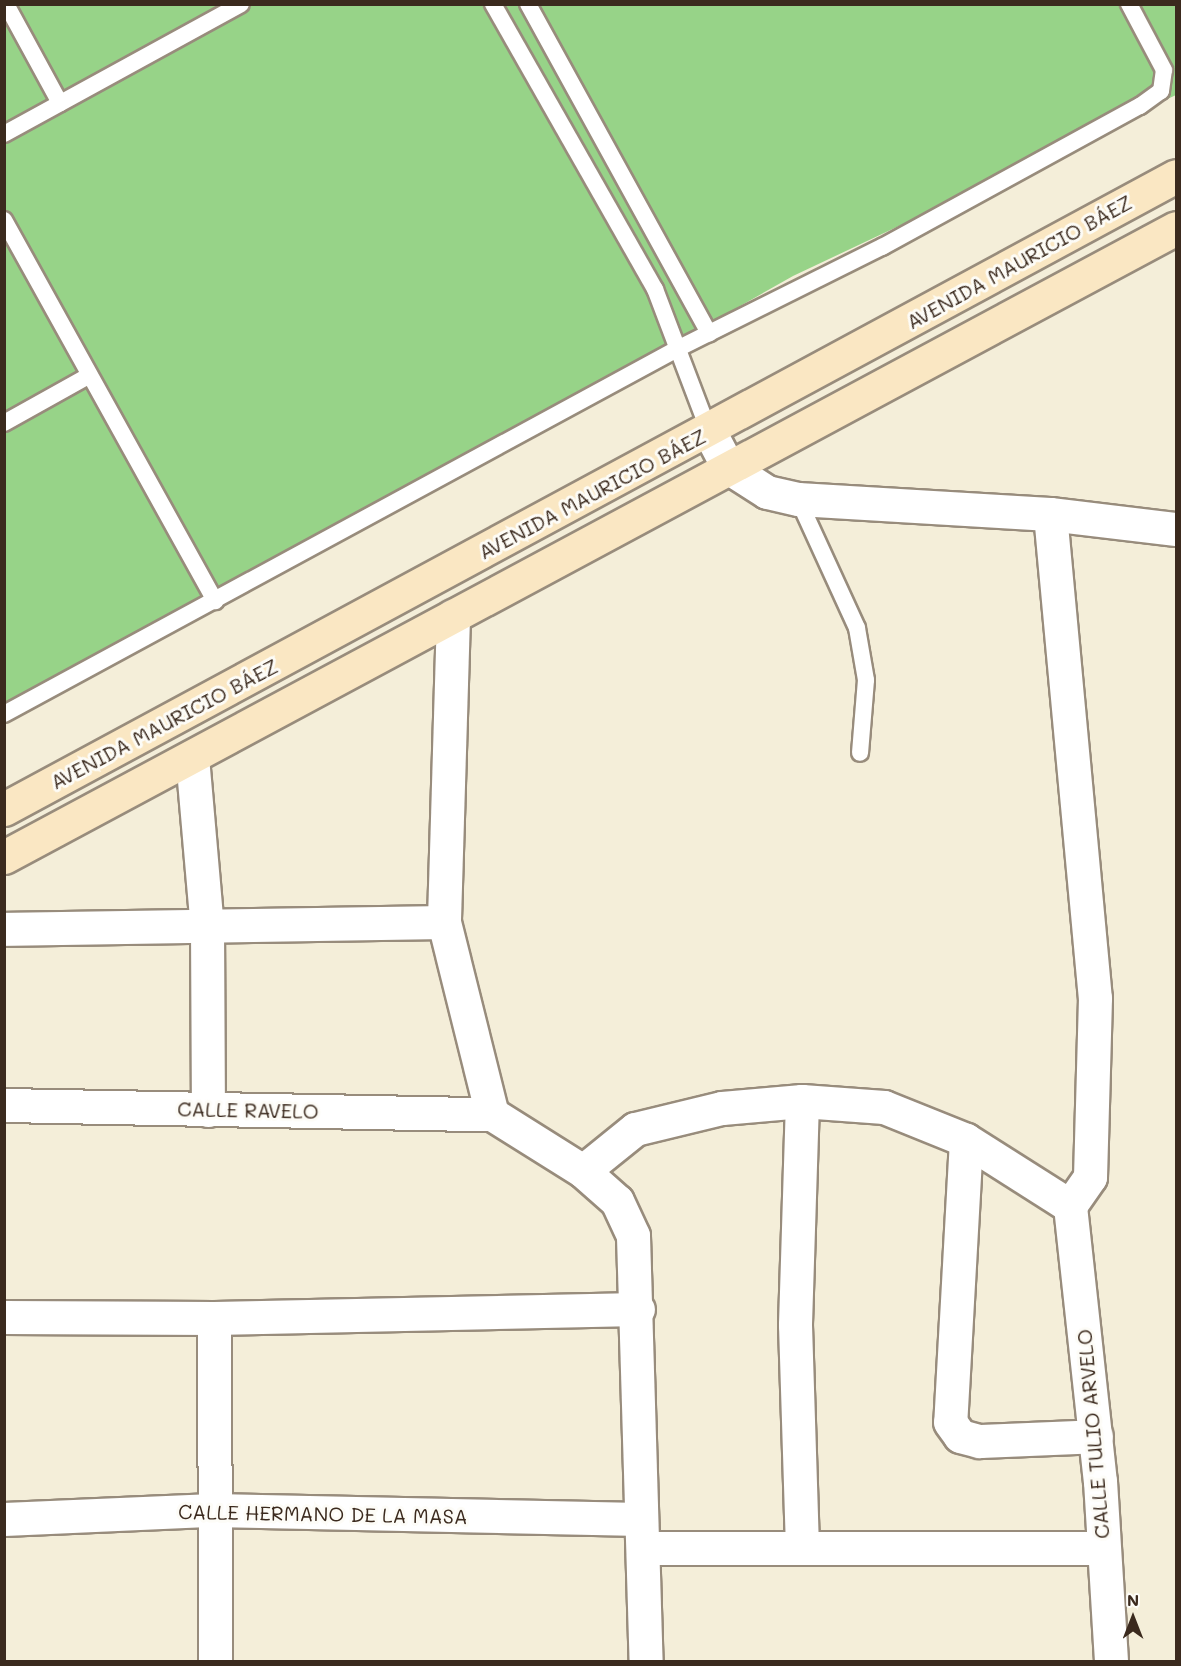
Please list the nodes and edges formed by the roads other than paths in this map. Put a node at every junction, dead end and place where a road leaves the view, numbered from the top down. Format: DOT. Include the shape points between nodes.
graph roads {
  1 [pos="6,4"];
  2 [pos="241,4"];
  3 [pos="493,4"];
  4 [pos="528,4"];
  5 [pos="1129,4"];
  6 [pos="60,103"];
  7 [pos="4,134"];
  8 [pos="1176,176"];
  9 [pos="4,220"];
  10 [pos="1176,228"];
  11 [pos="708,333"];
  12 [pos="679,348"];
  13 [pos="90,375"];
  14 [pos="4,423"];
  15 [pos="709,431"];
  16 [pos="728,467"];
  17 [pos="798,499"];
  18 [pos="1050,514"];
  19 [pos="1176,529"];
  20 [pos="215,601"];
  21 [pos="453,616"];
  22 [pos="4,714"];
  23 [pos="860,753"];
  24 [pos="192,757"];
  25 [pos="4,808"];
  26 [pos="4,857"];
  27 [pos="444,922"];
  28 [pos="207,927"];
  29 [pos="4,929"];
  30 [pos="801,1101"];
  31 [pos="4,1105"];
  32 [pos="208,1110"];
  33 [pos="492,1114"];
  34 [pos="966,1140"];
  35 [pos="583,1171"];
  36 [pos="1070,1206"];
  37 [pos="638,1310"];
  38 [pos="4,1317"];
  39 [pos="214,1318"];
  40 [pos="1096,1436"];
  41 [pos="213,1510"];
  42 [pos="4,1519"];
  43 [pos="642,1534"];
  44 [pos="801,1547"];
  45 [pos="1103,1548"];
  46 [pos="214,1662"];
  47 [pos="646,1662"];
  48 [pos="1111,1662"];
  1 -- 6 [label="lane"];
  2 -- 6 [label="lane"];
  3 -- 12 [label="lane" via="655,289"];
  4 -- 11 [label="lane"];
  5 -- 11 [label="lane" via="1164,70 1161,91 882,247"];
  6 -- 7 [label="lane"];
  8 -- 15 [label="main road, AVENIDA MAURICIO BÁEZ"];
  9 -- 13 [label="lane"];
  10 -- 16 [label="main road, AVENIDA MAURICIO BÁEZ"];
  11 -- 12 [label="lane"];
  12 -- 15 [label="lane"];
  12 -- 20 [label="lane"];
  13 -- 14 [label="lane"];
  13 -- 20 [label="lane"];
  15 -- 16 [label="street"];
  15 -- 25 [label="main road, AVENIDA MAURICIO BÁEZ"];
  16 -- 17 [label="street" via="767,492"];
  16 -- 21 [label="main road, AVENIDA MAURICIO BÁEZ"];
  17 -- 18 [label="street"];
  17 -- 23 [label="lane" via="857,628 866,680"];
  18 -- 19 [label="street"];
  18 -- 36 [label="street" via="1095,998 1090,1177"];
  20 -- 22 [label="lane"];
  21 -- 24 [label="main road, AVENIDA MAURICIO BÁEZ"];
  21 -- 27 [label="street"];
  24 -- 26 [label="main road, AVENIDA MAURICIO BÁEZ"];
  24 -- 28 [label="street"];
  27 -- 28 [label="street"];
  27 -- 33 [label="street"];
  28 -- 29 [label="street"];
  28 -- 32 [label="street"];
  30 -- 34 [label="street" via="884,1107"];
  30 -- 35 [label="street" via="722,1108 635,1129"];
  30 -- 44 [label="street" via="795,1325"];
  31 -- 32 [label="street, CALLE RAVELO"];
  32 -- 33 [label="street, CALLE RAVELO"];
  33 -- 35 [label="street"];
  34 -- 36 [label="street"];
  34 -- 40 [label="street" via="950,1422 960,1436 979,1441"];
  35 -- 37 [label="street" via="617,1201 633,1236"];
  36 -- 40 [label="street, CALLE TULIO ARVELO"];
  37 -- 39 [label="street"];
  37 -- 43 [label="street"];
  38 -- 39 [label="street"];
  39 -- 41 [label="street"];
  40 -- 45 [label="street, CALLE TULIO ARVELO"];
  41 -- 42 [label="street, CALLE HERMANO DE LA MASA"];
  41 -- 43 [label="street, CALLE HERMANO DE LA MASA"];
  41 -- 46 [label="street"];
  43 -- 44 [label="street, CALLE HERMANO DE LA MASA"];
  43 -- 47 [label="street"];
  44 -- 45 [label="street, CALLE HERMANO DE LA MASA"];
  45 -- 48 [label="street, CALLE TULIO ARVELO"];
}
